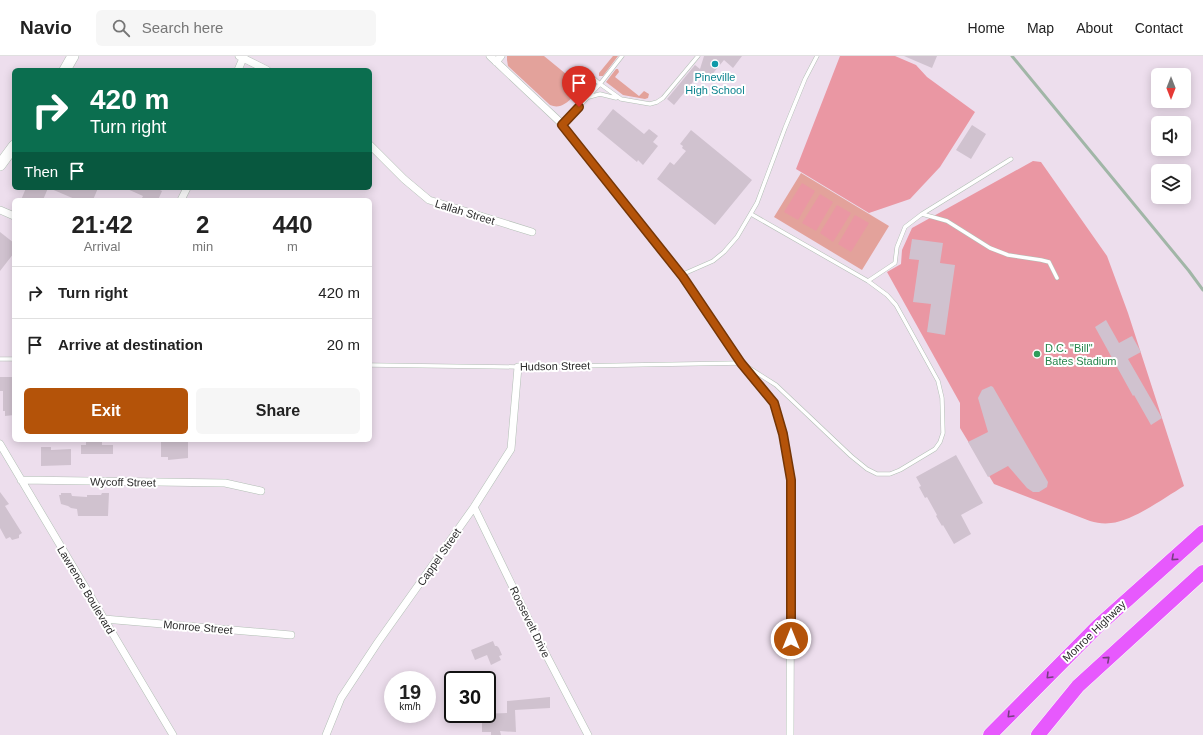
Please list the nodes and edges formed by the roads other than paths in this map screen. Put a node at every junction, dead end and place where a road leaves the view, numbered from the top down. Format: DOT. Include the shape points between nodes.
graph roads {
  1 [pos="73,56"];
  2 [pos="490,56"];
  3 [pos="501,56"];
  4 [pos="622,56"];
  5 [pos="698,56"];
  6 [pos="817,56"];
  7 [pos="242,57"];
  8 [pos="496,62"];
  9 [pos="66,68"];
  10 [pos="239,68"];
  11 [pos="263,68"];
  12 [pos="592,77"];
  13 [pos="600,84"];
  14 [pos="587,98"];
  15 [pos="621,99"];
  16 [pos="562,125"];
  17 [pos="372,147"];
  18 [pos="12,149"];
  19 [pos="1011,159"];
  20 [pos="0,165"];
  21 [pos="0,210"];
  22 [pos="750,214"];
  23 [pos="922,214"];
  24 [pos="12,215"];
  25 [pos="532,232"];
  26 [pos="681,275"];
  27 [pos="1058,278"];
  28 [pos="868,281"];
  29 [pos="0,359"];
  30 [pos="12,359"];
  31 [pos="741,363"];
  32 [pos="372,365"];
  33 [pos="518,367"];
  34 [pos="0,444"];
  35 [pos="21,480"];
  36 [pos="261,491"];
  37 [pos="474,507"];
  38 [pos="1203,532"];
  39 [pos="1203,572"];
  40 [pos="104,619"];
  41 [pos="291,635"];
  42 [pos="173,735"];
  43 [pos="326,735"];
  44 [pos="588,735"];
  45 [pos="790,735"];
  46 [pos="990,735"];
  47 [pos="1038,735"];
  1 -- 9 [label="main road"];
  2 -- 8 [label="street"];
  3 -- 8 [label="street"];
  4 -- 13 [label="lane"];
  5 -- 15 [label="lane" via="657,102 650,104"];
  6 -- 22 [label="lane" via="785,128 757,203"];
  7 -- 10 [label="street"];
  7 -- 11 [label="street"];
  8 -- 16 [label="street"];
  12 -- 13 [label="lane"];
  13 -- 14 [label="lane"];
  13 -- 15 [label="lane"];
  14 -- 15 [label="lane" via="600,94"];
  14 -- 16 [label="lane"];
  16 -- 26 [label="street"];
  17 -- 25 [label="street, Lallah Street" via="429,200"];
  18 -- 20 [label="main road"];
  19 -- 23 [label="lane"];
  21 -- 24 [label="street"];
  22 -- 26 [label="lane" via="724,252 713,261"];
  22 -- 28 [label="lane"];
  23 -- 27 [label="lane" via="947,221 972,238 1008,255 1049,262"];
  23 -- 28 [label="lane" via="905,227 897,247 895,263"];
  26 -- 31 [label="street"];
  28 -- 31 [label="lane" via="888,295 896,305 938,381 942,398 943,433 935,449 890,474 872,472 851,456 776,385"];
  29 -- 30 [label="lane"];
  31 -- 33 [label="lane, Hudson Street"];
  31 -- 45 [label="street" via="774,403 783,434 791,480"];
  32 -- 33 [label="lane, Hudson Street"];
  33 -- 37 [label="street, Cappel Street" via="510,449"];
  34 -- 35 [label="street, Lawrence Boulevard"];
  35 -- 36 [label="street, Wycoff Street" via="225,483"];
  35 -- 40 [label="street, Lawrence Boulevard"];
  37 -- 43 [label="street, Cappel Street" via="341,698"];
  37 -- 44 [label="street, Roosevelt Drive"];
  38 -- 46 [label="highway, Monroe Highway, one-way" via="1098,626"];
  47 -- 39 [label="highway, one-way" via="1078,686"];
  40 -- 41 [label="street, Monroe Street"];
  40 -- 42 [label="street, Lawrence Boulevard"];
}
